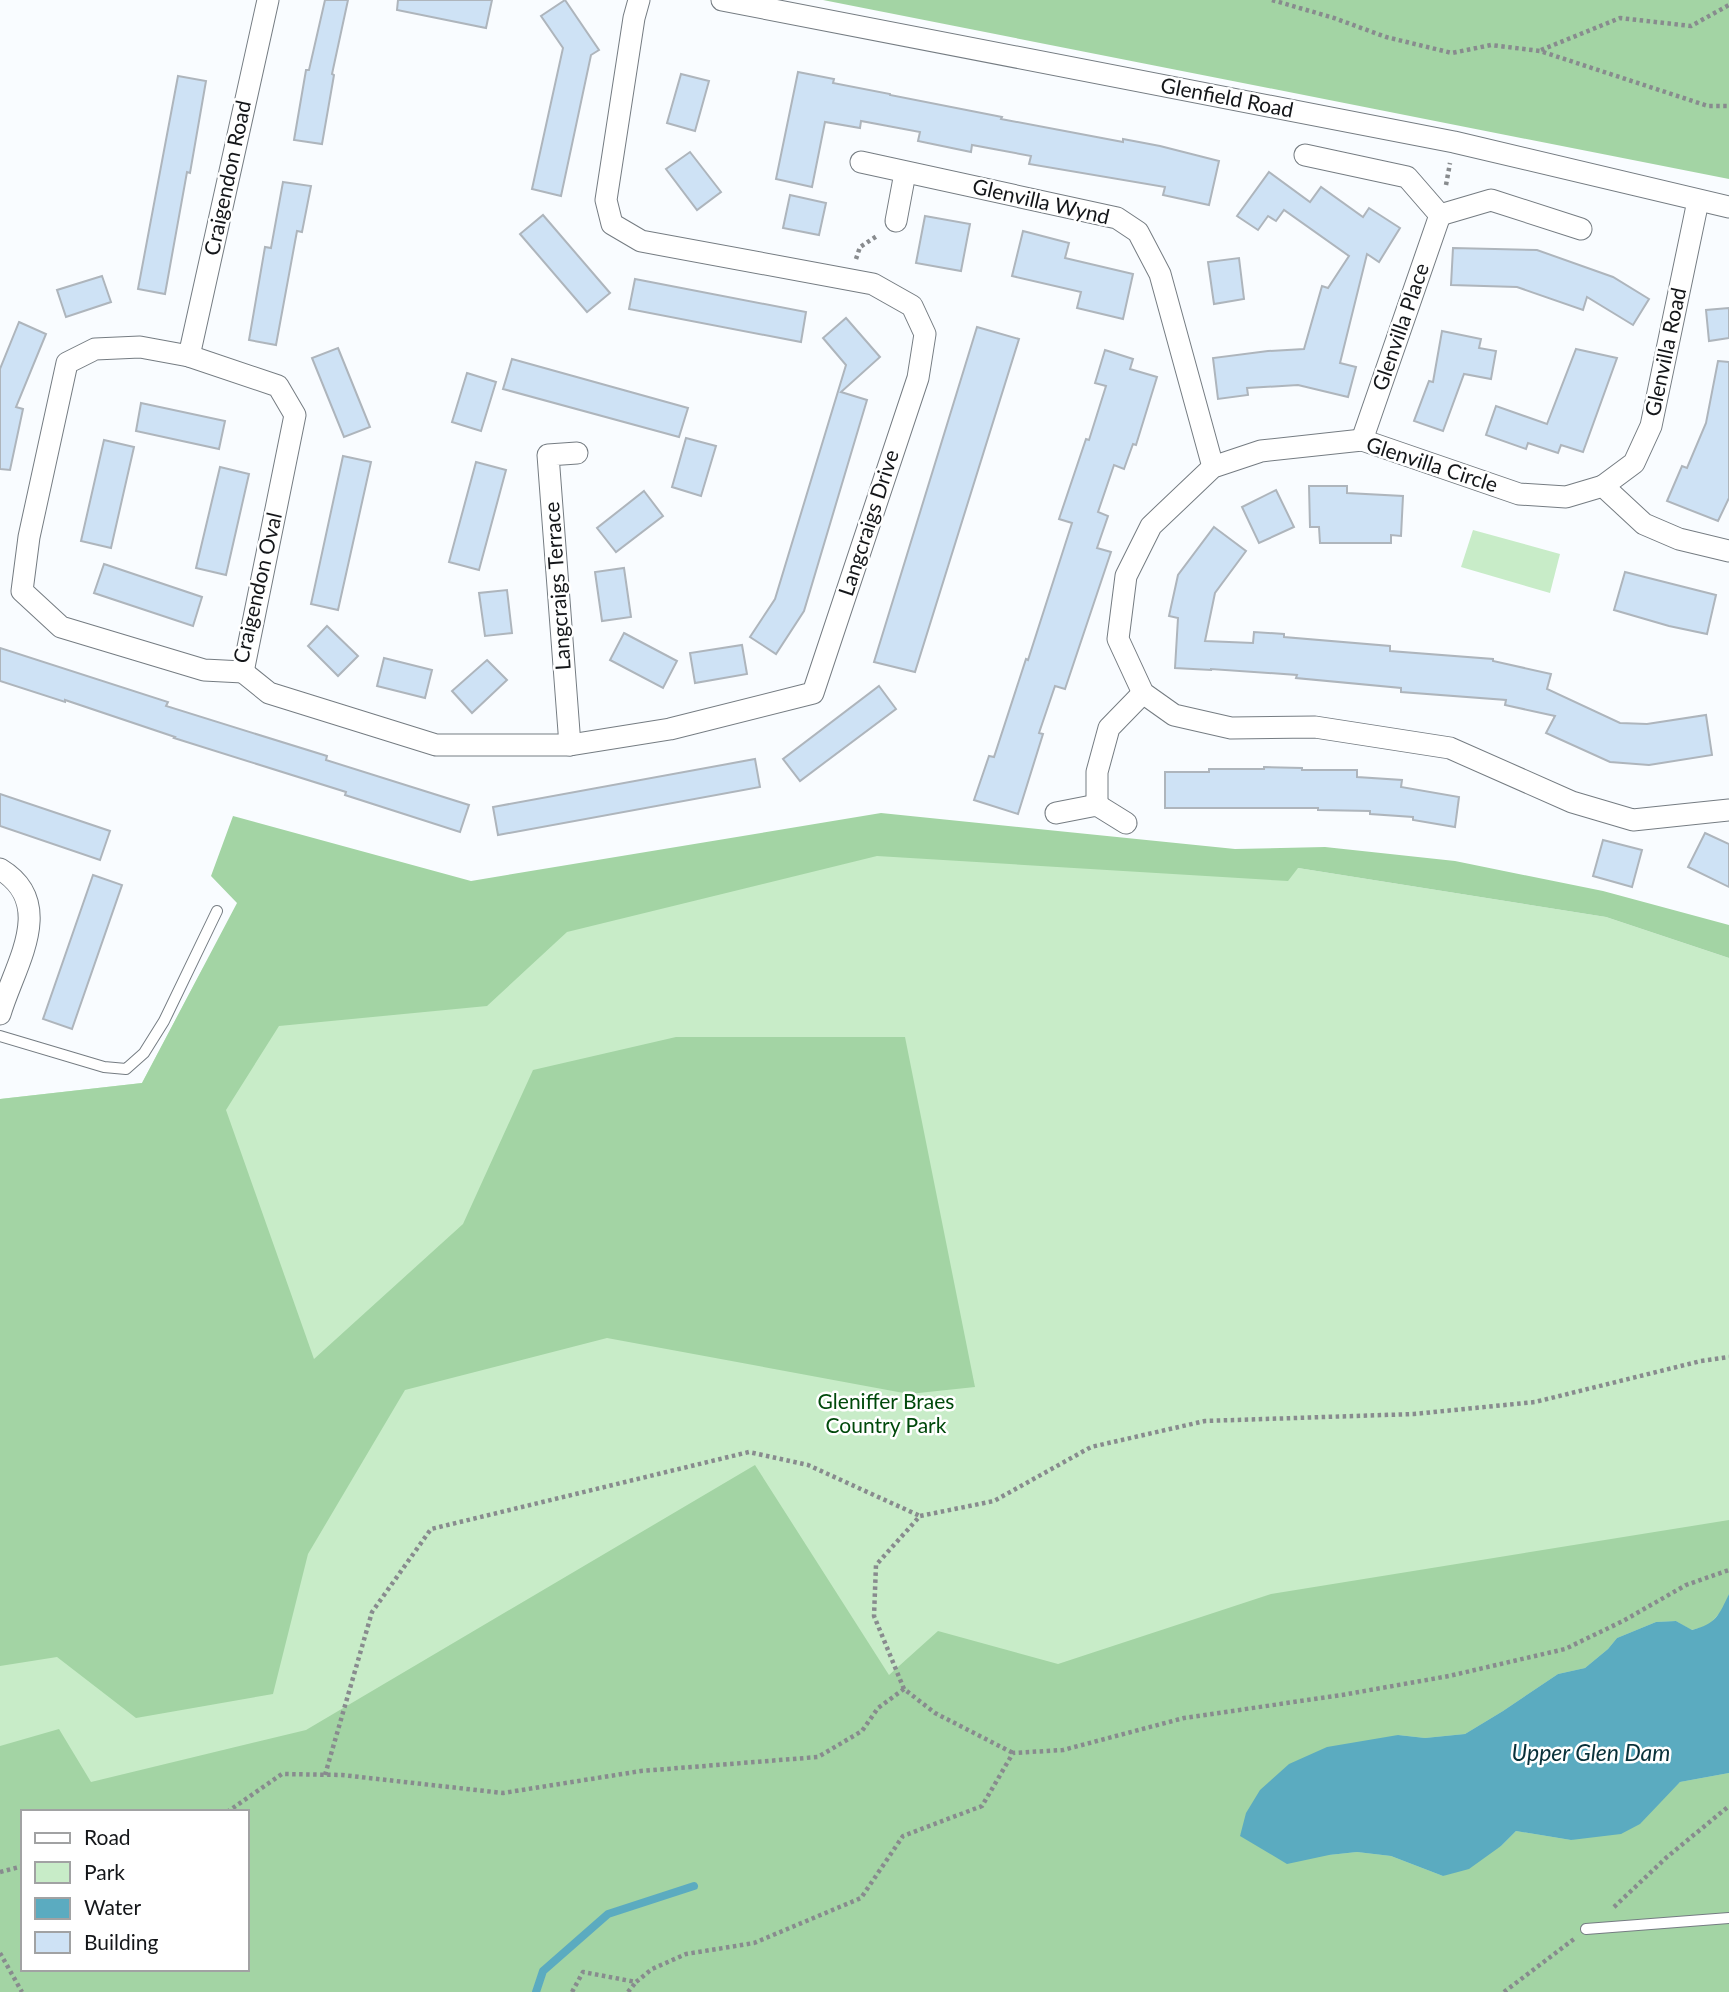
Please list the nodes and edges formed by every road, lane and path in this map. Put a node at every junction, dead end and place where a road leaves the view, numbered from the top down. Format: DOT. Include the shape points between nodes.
graph roads {
  1 [pos="268,0"];
  2 [pos="639,0"];
  3 [pos="722,0"];
  4 [pos="1272,0"];
  5 [pos="1729,5"];
  6 [pos="1540,51"];
  7 [pos="1729,106"];
  8 [pos="1454,142"];
  9 [pos="1305,155"];
  10 [pos="861,163"];
  11 [pos="905,173"];
  12 [pos="1698,201"];
  13 [pos="1729,207"];
  14 [pos="1440,215"];
  15 [pos="896,221"];
  16 [pos="1581,229"];
  17 [pos="848,279"];
  18 [pos="189,356"];
  19 [pos="1362,440"];
  20 [pos="577,453"];
  21 [pos="1213,467"];
  22 [pos="1603,486"];
  23 [pos="1729,551"];
  24 [pos="243,672"];
  25 [pos="1143,693"];
  26 [pos="570,745"];
  27 [pos="1097,805"];
  28 [pos="1729,810"];
  29 [pos="1056,813"];
  30 [pos="1126,823"];
  31 [pos="0,869"];
  32 [pos="217,911"];
  33 [pos="0,1014"];
  34 [pos="0,1036"];
  35 [pos="1729,1357"];
  36 [pos="920,1516"];
  37 [pos="1729,1570"];
  38 [pos="904,1689"];
  39 [pos="1013,1753"];
  40 [pos="325,1775"];
  41 [pos="1729,1806"];
  42 [pos="230,1810"];
  43 [pos="21,1867"];
  44 [pos="0,1872"];
  45 [pos="1729,1918"];
  46 [pos="1586,1929"];
  47 [pos="0,1953"];
  48 [pos="636,1982"];
  49 [pos="22,1992"];
  50 [pos="572,1992"];
  51 [pos="628,1992"];
  52 [pos="1504,1992"];
  1 -- 18 [label="street, Craigendon Road"];
  2 -- 17 [label="street, Langcraigs Drive" via="606,200 612,224 641,241"];
  3 -- 8 [label="street, Glenfield Road"];
  4 -- 6 [label="path" via="1452,53 1491,45"];
  5 -- 6 [label="path" via="1691,26 1620,18"];
  6 -- 7 [label="path" via="1708,106"];
  8 -- 12 [label="street, Glenfield Road"];
  8 -- 14 [label="path"];
  9 -- 14 [label="street" via="1407,177"];
  10 -- 11 [label="street, Glenvilla Wynd"];
  11 -- 15 [label="street"];
  11 -- 21 [label="street, Glenvilla Wynd" via="1117,218 1138,232 1160,274"];
  12 -- 13 [label="street, Glenfield Road"];
  12 -- 22 [label="street, Glenvilla Road" via="1651,426 1634,463"];
  14 -- 16 [label="street" via="1491,200"];
  14 -- 19 [label="street, Glenvilla Place"];
  15 -- 17 [label="path" via="860,247"];
  17 -- 26 [label="street, Langcraigs Drive" via="873,284 912,306 925,334 918,378 813,693 670,729"];
  18 -- 24 [label="street, Craigendon Oval" via="278,386 295,415"];
  18 -- 24 [label="street, Craigendon Oval" via="141,347 106,348 68,363 29,537 22,591 61,627 204,670"];
  19 -- 21 [label="street, Glenvilla Circle" via="1261,450"];
  19 -- 22 [label="street, Glenvilla Circle" via="1519,494 1566,497"];
  20 -- 26 [label="street, Langcraigs Terrace" via="548,455"];
  21 -- 25 [label="street, Glenvilla Circle" via="1152,526 1126,576 1118,639"];
  22 -- 23 [label="street" via="1644,524 1679,539"];
  24 -- 26 [label="street, Langcraigs Drive" via="269,693 436,745"];
  25 -- 27 [label="street" via="1109,728 1097,772"];
  25 -- 28 [label="street, Glenvilla Circle" via="1174,715 1231,728 1315,727 1450,748 1572,802 1633,820"];
  27 -- 29 [label="street"];
  27 -- 30 [label="street"];
  31 -- 33 [label="street" via="22,888 31,915 26,943"];
  32 -- 34 [label="lane" via="164,1021 144,1052 126,1069 104,1067"];
  35 -- 36 [label="path" via="1535,1402 1414,1414 1205,1421 1091,1447 994,1501"];
  36 -- 38 [label="path" via="876,1565 874,1616"];
  36 -- 40 [label="path" via="808,1465 749,1452 431,1529 372,1612"];
  37 -- 39 [label="path" via="1686,1585 1565,1648 1436,1678 1184,1718 1063,1750"];
  38 -- 39 [label="path" via="935,1713"];
  38 -- 40 [label="path" via="878,1708 862,1731 818,1757 641,1771 503,1793"];
  39 -- 48 [label="path" via="982,1806 903,1836 861,1898 754,1942 686,1954 652,1969"];
  40 -- 42 [label="path" via="282,1774"];
  41 -- 46 [label="path"];
  43 -- 44 [label="path"];
  45 -- 46 [label="lane"];
  46 -- 52 [label="path"];
  47 -- 49 [label="path"];
  48 -- 50 [label="path" via="583,1972"];
  48 -- 51 [label="path"];
}
